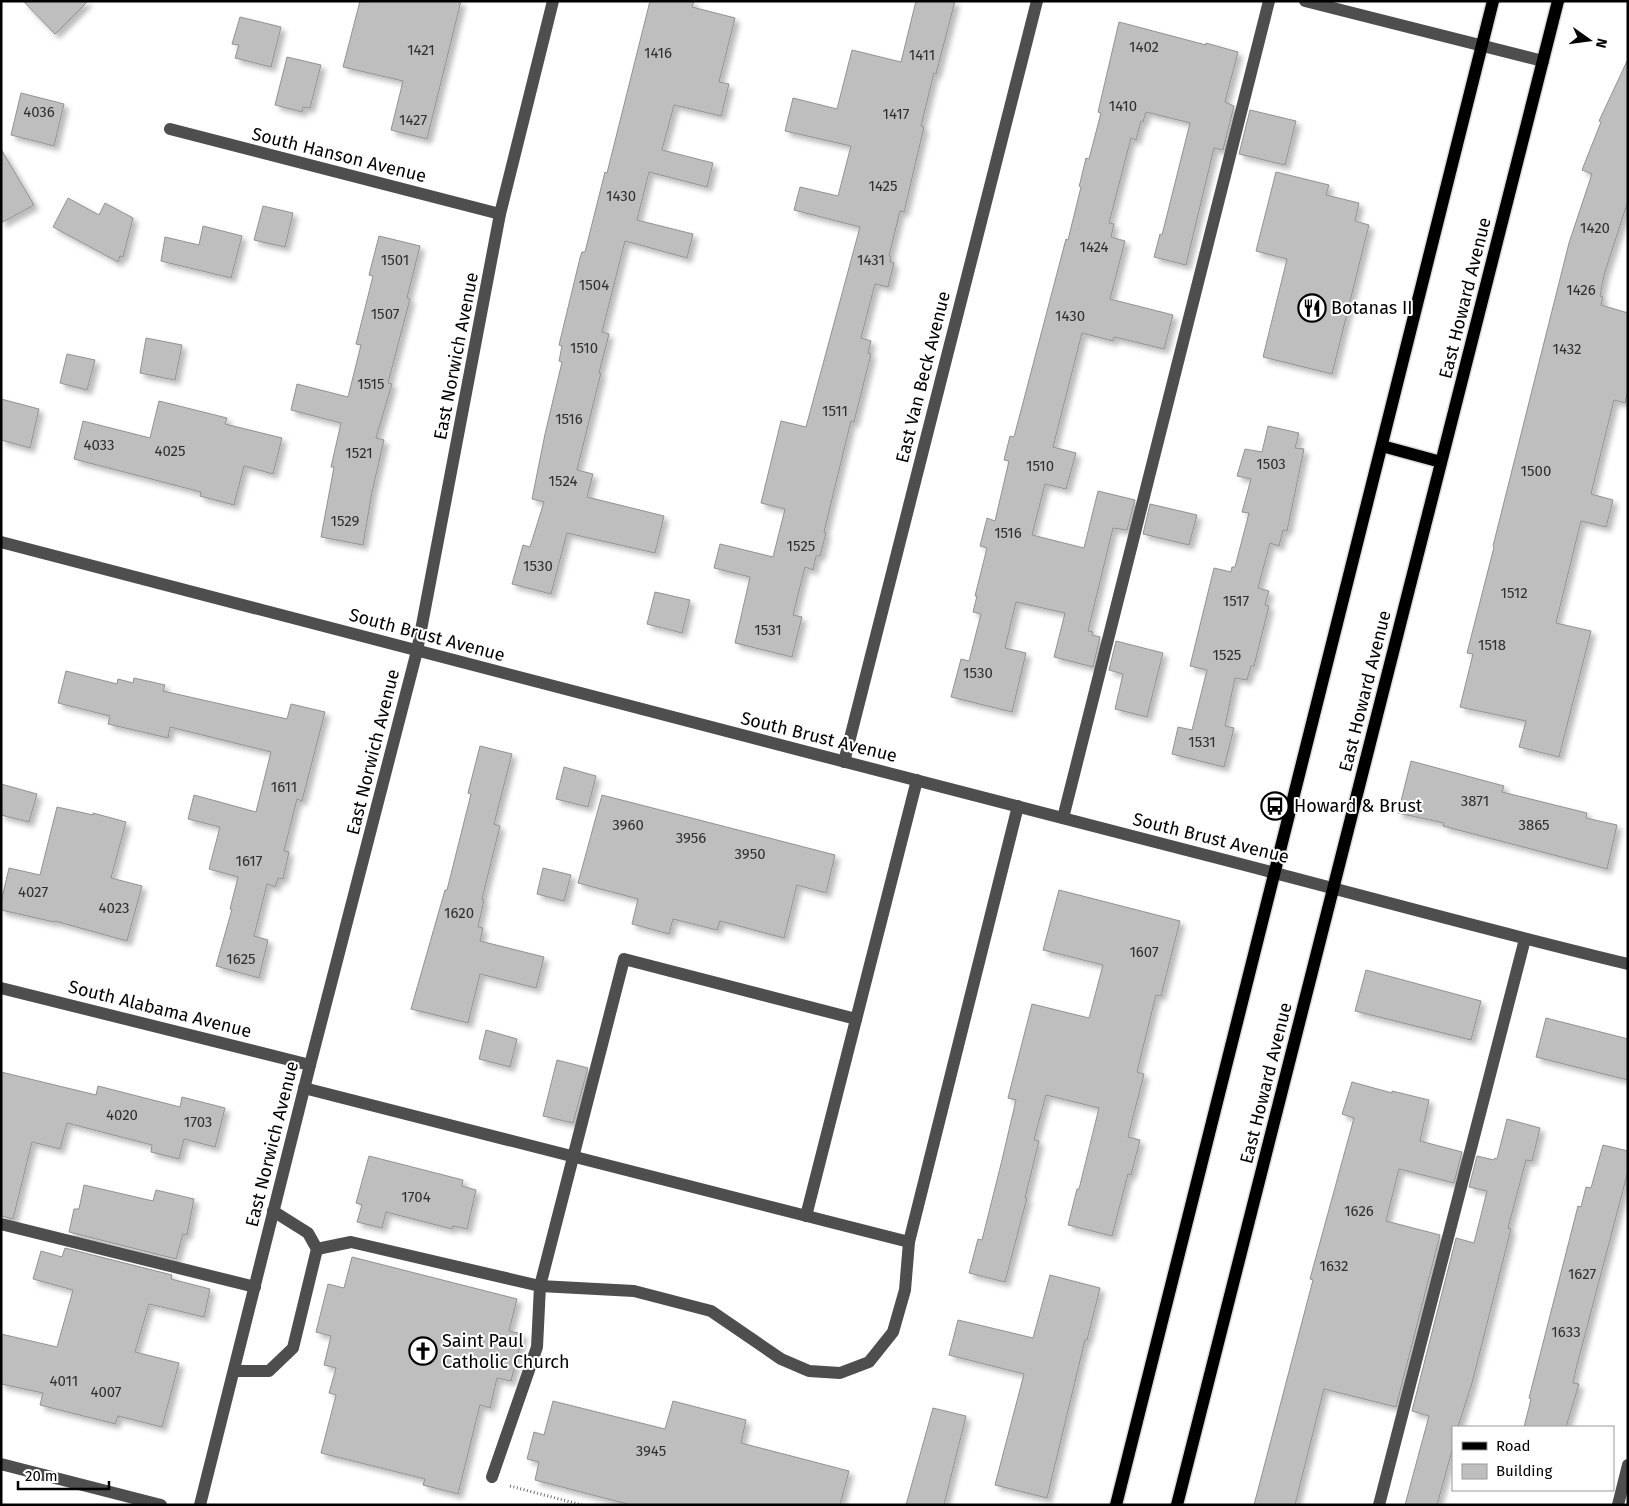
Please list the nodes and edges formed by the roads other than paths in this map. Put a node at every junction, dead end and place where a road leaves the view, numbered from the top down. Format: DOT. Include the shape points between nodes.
graph roads {
  1 [pos="553,1"];
  2 [pos="1037,1"];
  3 [pos="1269,1"];
  4 [pos="1304,1"];
  5 [pos="1493,1"];
  6 [pos="1558,1"];
  7 [pos="1482,46"];
  8 [pos="1544,61"];
  9 [pos="170,129"];
  10 [pos="500,214"];
  11 [pos="1382,446"];
  12 [pos="1441,462"];
  13 [pos="1,542"];
  14 [pos="417,650"];
  15 [pos="844,762"];
  16 [pos="917,780"];
  17 [pos="1018,806"];
  18 [pos="1063,818"];
  19 [pos="1275,872"];
  20 [pos="1333,888"];
  21 [pos="1525,939"];
  22 [pos="1628,964"];
  23 [pos="1,988"];
  24 [pos="856,1019"];
  25 [pos="310,1065"];
  26 [pos="304,1088"];
  27 [pos="573,1158"];
  28 [pos="274,1211"];
  29 [pos="806,1216"];
  30 [pos="1,1224"];
  31 [pos="909,1242"];
  32 [pos="317,1249"];
  33 [pos="540,1286"];
  34 [pos="254,1287"];
  35 [pos="234,1371"];
  36 [pos="1,1464"];
  37 [pos="1628,1465"];
  38 [pos="492,1477"];
  39 [pos="161,1505"];
  40 [pos="200,1505"];
  41 [pos="1116,1505"];
  42 [pos="1177,1505"];
  43 [pos="1379,1505"];
  44 [pos="1618,1505"];
  1 -- 10 [label="street, East Norwich Avenue"];
  2 -- 15 [label="street, East Van Beck Avenue"];
  3 -- 18 [label="street"];
  4 -- 7 [label="street"];
  5 -- 7 [label="main road"];
  6 -- 8 [label="main road, East Howard Avenue"];
  7 -- 8 [label="street"];
  7 -- 11 [label="main road"];
  8 -- 12 [label="main road, East Howard Avenue"];
  9 -- 10 [label="street, South Hanson Avenue"];
  10 -- 14 [label="street, East Norwich Avenue"];
  11 -- 12 [label="main road"];
  11 -- 19 [label="main road"];
  12 -- 20 [label="main road, East Howard Avenue"];
  13 -- 14 [label="street, South Brust Avenue"];
  14 -- 15 [label="street, South Brust Avenue"];
  14 -- 25 [label="street, East Norwich Avenue"];
  15 -- 16 [label="street, South Brust Avenue"];
  16 -- 17 [label="street, South Brust Avenue"];
  16 -- 24 [label="street"];
  17 -- 18 [label="street, South Brust Avenue"];
  17 -- 31 [label="street"];
  18 -- 19 [label="street, South Brust Avenue"];
  19 -- 20 [label="street, South Brust Avenue"];
  19 -- 41 [label="main road"];
  20 -- 21 [label="street, South Brust Avenue"];
  20 -- 42 [label="main road, East Howard Avenue"];
  21 -- 22 [label="street, South Brust Avenue"];
  21 -- 43 [label="street"];
  23 -- 25 [label="street, South Alabama Avenue"];
  24 -- 27 [label="street" via="624,959"];
  24 -- 29 [label="street"];
  25 -- 26 [label="street, East Norwich Avenue"];
  26 -- 27 [label="street"];
  26 -- 28 [label="street, East Norwich Avenue"];
  27 -- 29 [label="street"];
  27 -- 33 [label="street"];
  28 -- 32 [label="street" via="308,1234"];
  28 -- 34 [label="street, East Norwich Avenue"];
  29 -- 31 [label="street"];
  30 -- 34 [label="street"];
  31 -- 33 [label="street" via="905,1290 893,1332 869,1362 840,1373 809,1371 781,1359 711,1311 634,1291"];
  32 -- 33 [label="street" via="351,1242"];
  32 -- 35 [label="street" via="293,1348 269,1371"];
  33 -- 38 [label="street" via="537,1347"];
  34 -- 35 [label="street, East Norwich Avenue"];
  35 -- 40 [label="street, East Norwich Avenue"];
  36 -- 39 [label="street"];
  37 -- 44 [label="street"];
}
